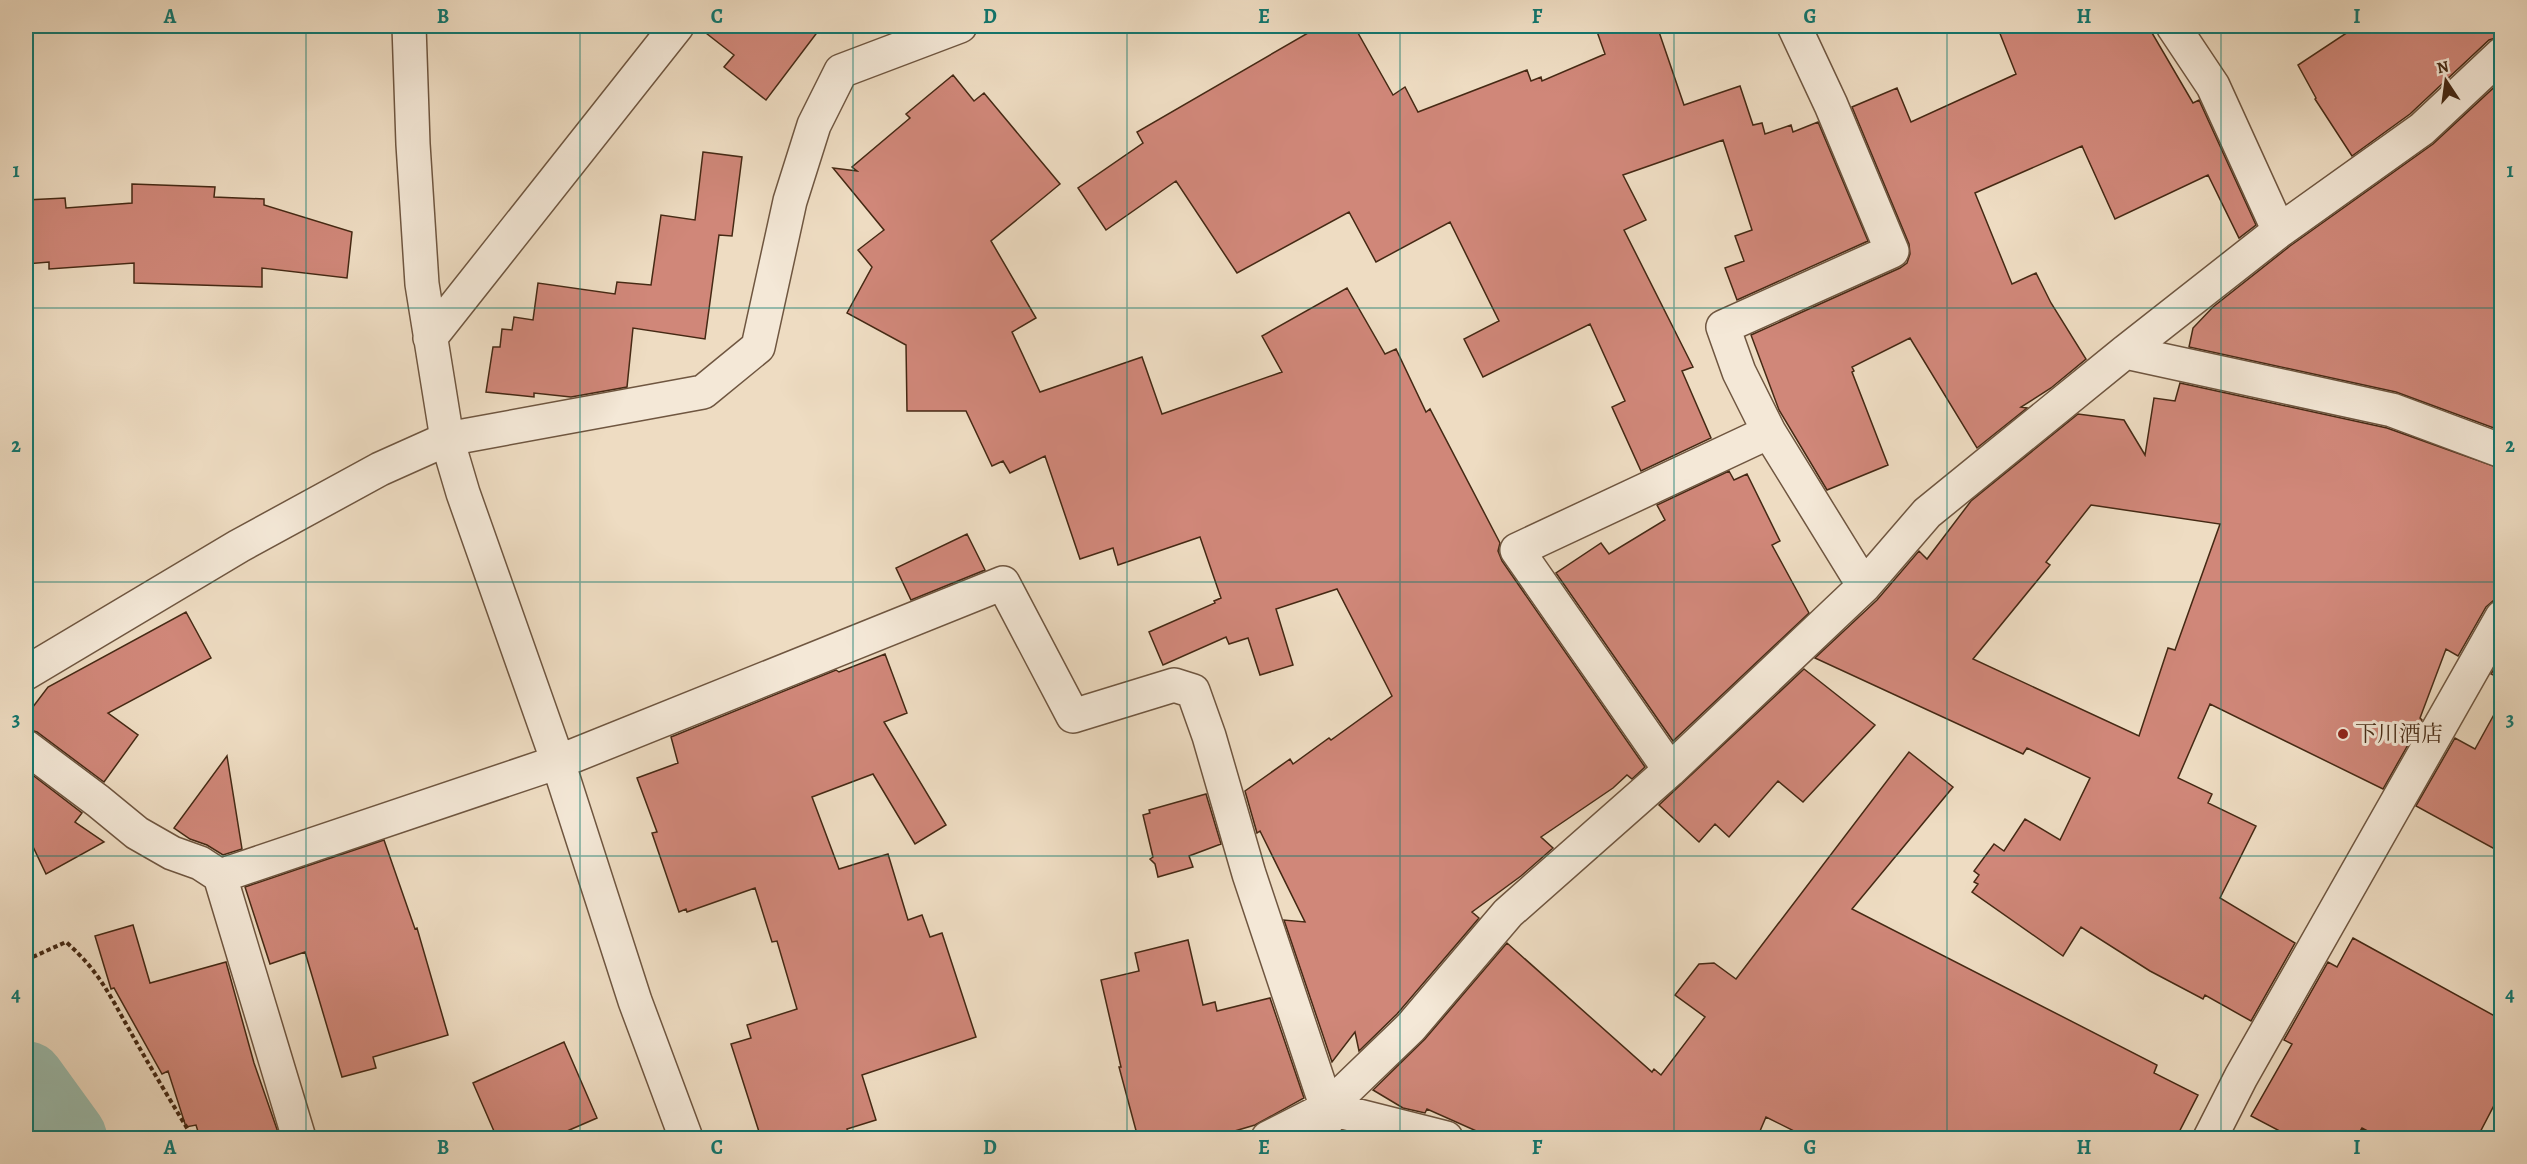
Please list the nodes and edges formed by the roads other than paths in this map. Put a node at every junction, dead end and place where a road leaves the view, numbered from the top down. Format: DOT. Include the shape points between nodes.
graph roads {
  1 [pos="409,26"];
  2 [pos="676,26"];
  3 [pos="960,26"];
  4 [pos="1794,26"];
  5 [pos="2174,26"];
  6 [pos="2502,54"];
  7 [pos="2279,231"];
  8 [pos="430,338"];
  9 [pos="2125,352"];
  10 [pos="1769,432"];
  11 [pos="447,439"];
  12 [pos="2502,451"];
  13 [pos="1864,586"];
  14 [pos="2502,617"];
  15 [pos="26,673"];
  16 [pos="26,747"];
  17 [pos="558,762"];
  18 [pos="1670,770"];
  19 [pos="220,876"];
  20 [pos="1325,1123"];
  21 [pos="299,1138"];
  22 [pos="686,1138"];
  23 [pos="1268,1138"];
  24 [pos="1446,1138"];
  25 [pos="2211,1138"];
  1 -- 8 [label="street" via="412,144"];
  2 -- 8 [label="street"];
  3 -- 11 [label="street" via="841,71 814,125 790,201 758,347 703,392"];
  4 -- 10 [label="street" via="1892,251 1723,327 1739,372"];
  5 -- 7 [label="street" via="2213,86"];
  6 -- 7 [label="street" via="2422,129"];
  7 -- 9 [label="street"];
  8 -- 11 [label="street"];
  9 -- 12 [label="street" via="2392,410"];
  9 -- 13 [label="street" via="1927,513"];
  10 -- 13 [label="street"];
  10 -- 18 [label="street" via="1518,550"];
  11 -- 15 [label="street" via="380,469 238,546"];
  11 -- 17 [label="street"];
  13 -- 18 [label="street"];
  14 -- 25 [label="street" via="2241,1077"];
  16 -- 19 [label="street" via="137,833"];
  17 -- 19 [label="street"];
  17 -- 20 [label="street" via="1003,583 1073,716 1174,685 1193,692"];
  17 -- 22 [label="street" via="635,1001"];
  18 -- 20 [label="street" via="1508,914"];
  19 -- 21 [label="street"];
  20 -- 23 [label="street"];
  20 -- 24 [label="street"];
}
